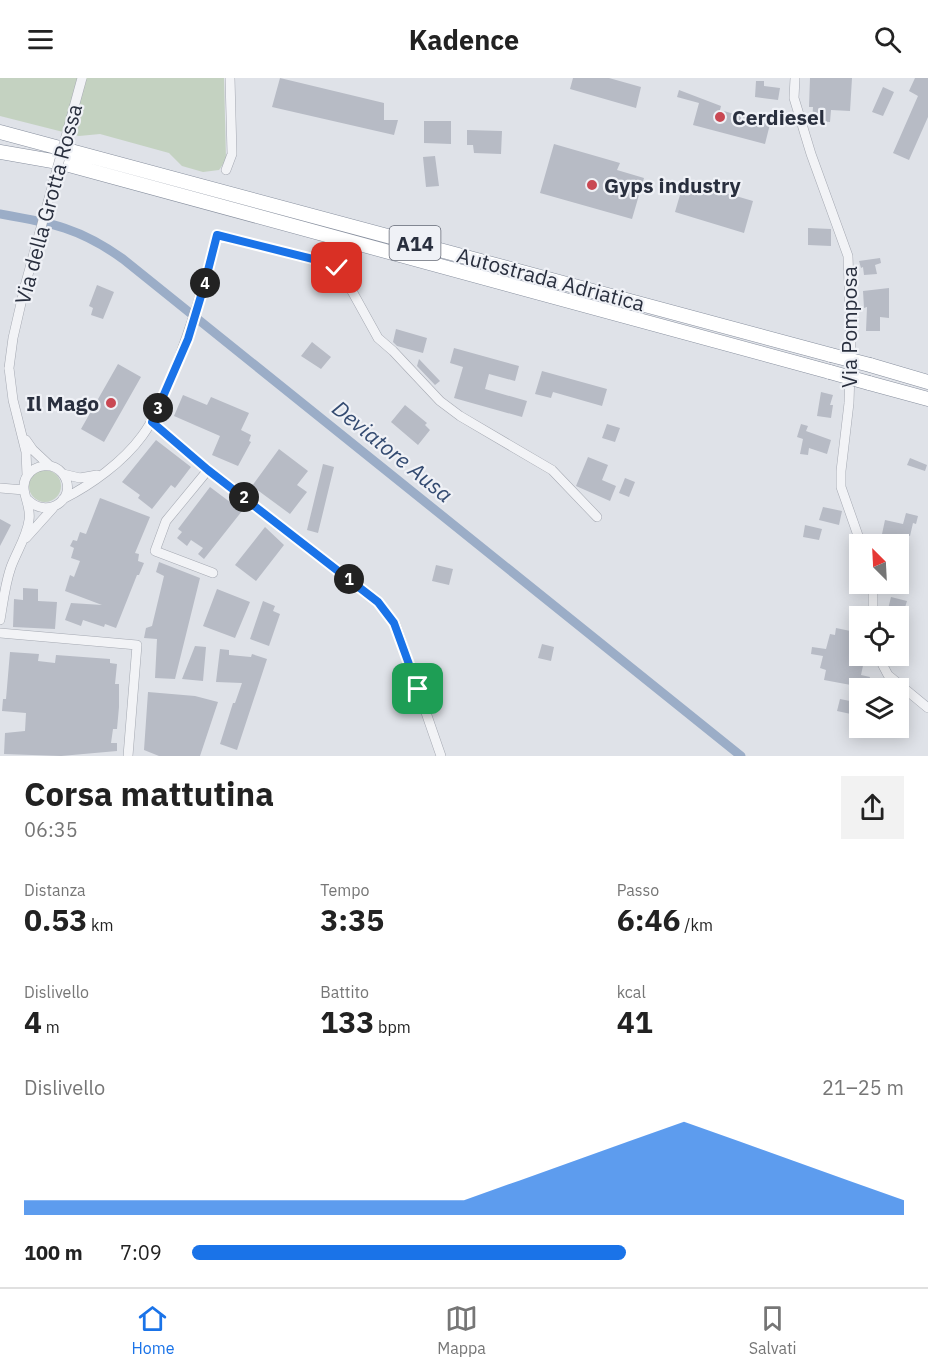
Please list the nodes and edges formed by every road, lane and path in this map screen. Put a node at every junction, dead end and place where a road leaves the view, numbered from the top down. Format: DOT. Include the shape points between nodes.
graph roads {
  1 [pos="82,78"];
  2 [pos="230,78"];
  3 [pos="795,78"];
  4 [pos="0,132"];
  5 [pos="0,152"];
  6 [pos="226,170"];
  7 [pos="928,382"];
  8 [pos="928,399"];
  9 [pos="152,422"];
  10 [pos="23,436"];
  11 [pos="51,466"];
  12 [pos="208,470"];
  13 [pos="102,473"];
  14 [pos="63,474"];
  15 [pos="27,475"];
  16 [pos="0,488"];
  17 [pos="24,490"];
  18 [pos="63,499"];
  19 [pos="28,500"];
  20 [pos="52,508"];
  21 [pos="597,517"];
  22 [pos="857,534"];
  23 [pos="22,542"];
  24 [pos="213,573"];
  25 [pos="0,620"];
  26 [pos="0,633"];
  27 [pos="883,666"];
  28 [pos="928,708"];
  29 [pos="128,756"];
  30 [pos="441,756"];
  1 -- 10 [label="street, Via della Grotta Rossa, bridge" via="13,339 9,368"];
  2 -- 6 [label="street" via="232,154"];
  3 -- 22 [label="street, Via Pomposa" via="794,98 848,256 851,340 841,487"];
  4 -- 7 [label="highway, Autostrada Adriatica / A14, bridge"];
  5 -- 8 [label="highway, Autostrada Adriatica / A14, bridge" via="58,162"];
  9 -- 12 [label="street"];
  9 -- 13 [label="street" via="124,457"];
  9 -- 21 [label="street" via="189,333 217,235 337,268 378,338 440,401 552,470"];
  10 -- 11 [label="street, Via della Grotta Rossa"];
  10 -- 15 [label="street, Via della Grotta Rossa"];
  11 -- 14 [label="street"];
  11 -- 15 [label="street" via="38,466"];
  12 -- 24 [label="street" via="166,521 155,551"];
  12 -- 30 [label="street" via="378,602 394,623"];
  13 -- 14 [label="street" via="80,478"];
  13 -- 18 [label="street"];
  14 -- 18 [label="street" via="67,486"];
  15 -- 17 [label="street"];
  16 -- 17 [label="street"];
  17 -- 19 [label="street"];
  18 -- 20 [label="street"];
  19 -- 20 [label="street" via="39,508"];
  19 -- 23 [label="street" via="30,519"];
  20 -- 23 [label="street"];
  23 -- 25 [label="street" via="11,567"];
  26 -- 29 [label="street" via="137,645"];
  27 -- 28 [label="street" via="888,675"];
}
